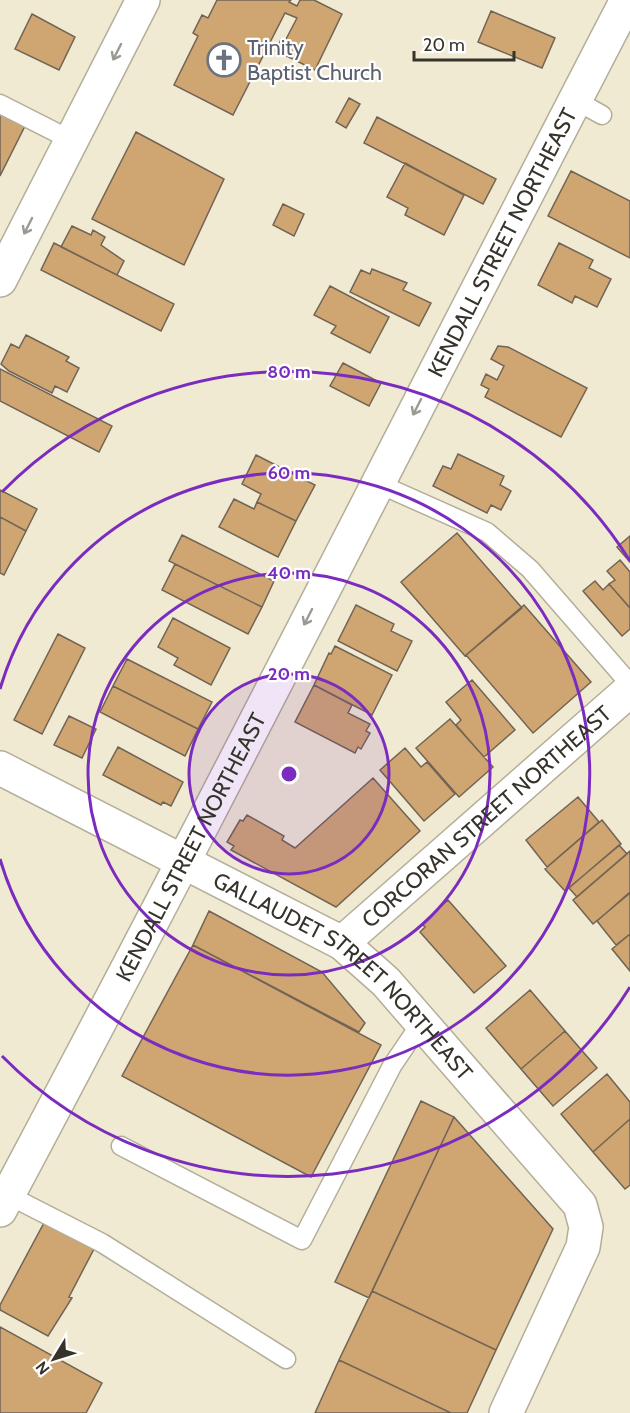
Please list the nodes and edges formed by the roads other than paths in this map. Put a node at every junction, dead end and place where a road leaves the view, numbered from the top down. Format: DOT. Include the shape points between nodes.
graph roads {
  1 [pos="143,0"];
  2 [pos="627,0"];
  3 [pos="0,104"];
  4 [pos="71,141"];
  5 [pos="0,280"];
  6 [pos="377,483"];
  7 [pos="630,684"];
  8 [pos="630,690"];
  9 [pos="0,768"];
  10 [pos="185,862"];
  11 [pos="342,943"];
  12 [pos="421,1023"];
  13 [pos="121,1146"];
  14 [pos="4,1202"];
  15 [pos="286,1359"];
  16 [pos="506,1413"];
  1 -- 4 [label="street, one-way"];
  2 -- 6 [label="street, KENDALL STREET NORTHEAST, one-way" via="588,108"];
  3 -- 4 [label="lane"];
  4 -- 5 [label="street, one-way"];
  6 -- 7 [label="lane" via="487,532 530,569"];
  6 -- 10 [label="street, KENDALL STREET NORTHEAST, one-way"];
  8 -- 11 [label="street, CORCORAN STREET NORTHEAST"];
  9 -- 10 [label="street, GALLAUDET STREET NORTHEAST"];
  10 -- 11 [label="street, GALLAUDET STREET NORTHEAST"];
  10 -- 14 [label="street, KENDALL STREET NORTHEAST"];
  11 -- 12 [label="street, GALLAUDET STREET NORTHEAST" via="386,982"];
  12 -- 13 [label="lane" via="392,1065 302,1240"];
  12 -- 16 [label="street, GALLAUDET STREET NORTHEAST" via="579,1206 586,1227 583,1247"];
  14 -- 15 [label="lane" via="102,1243"];
}
